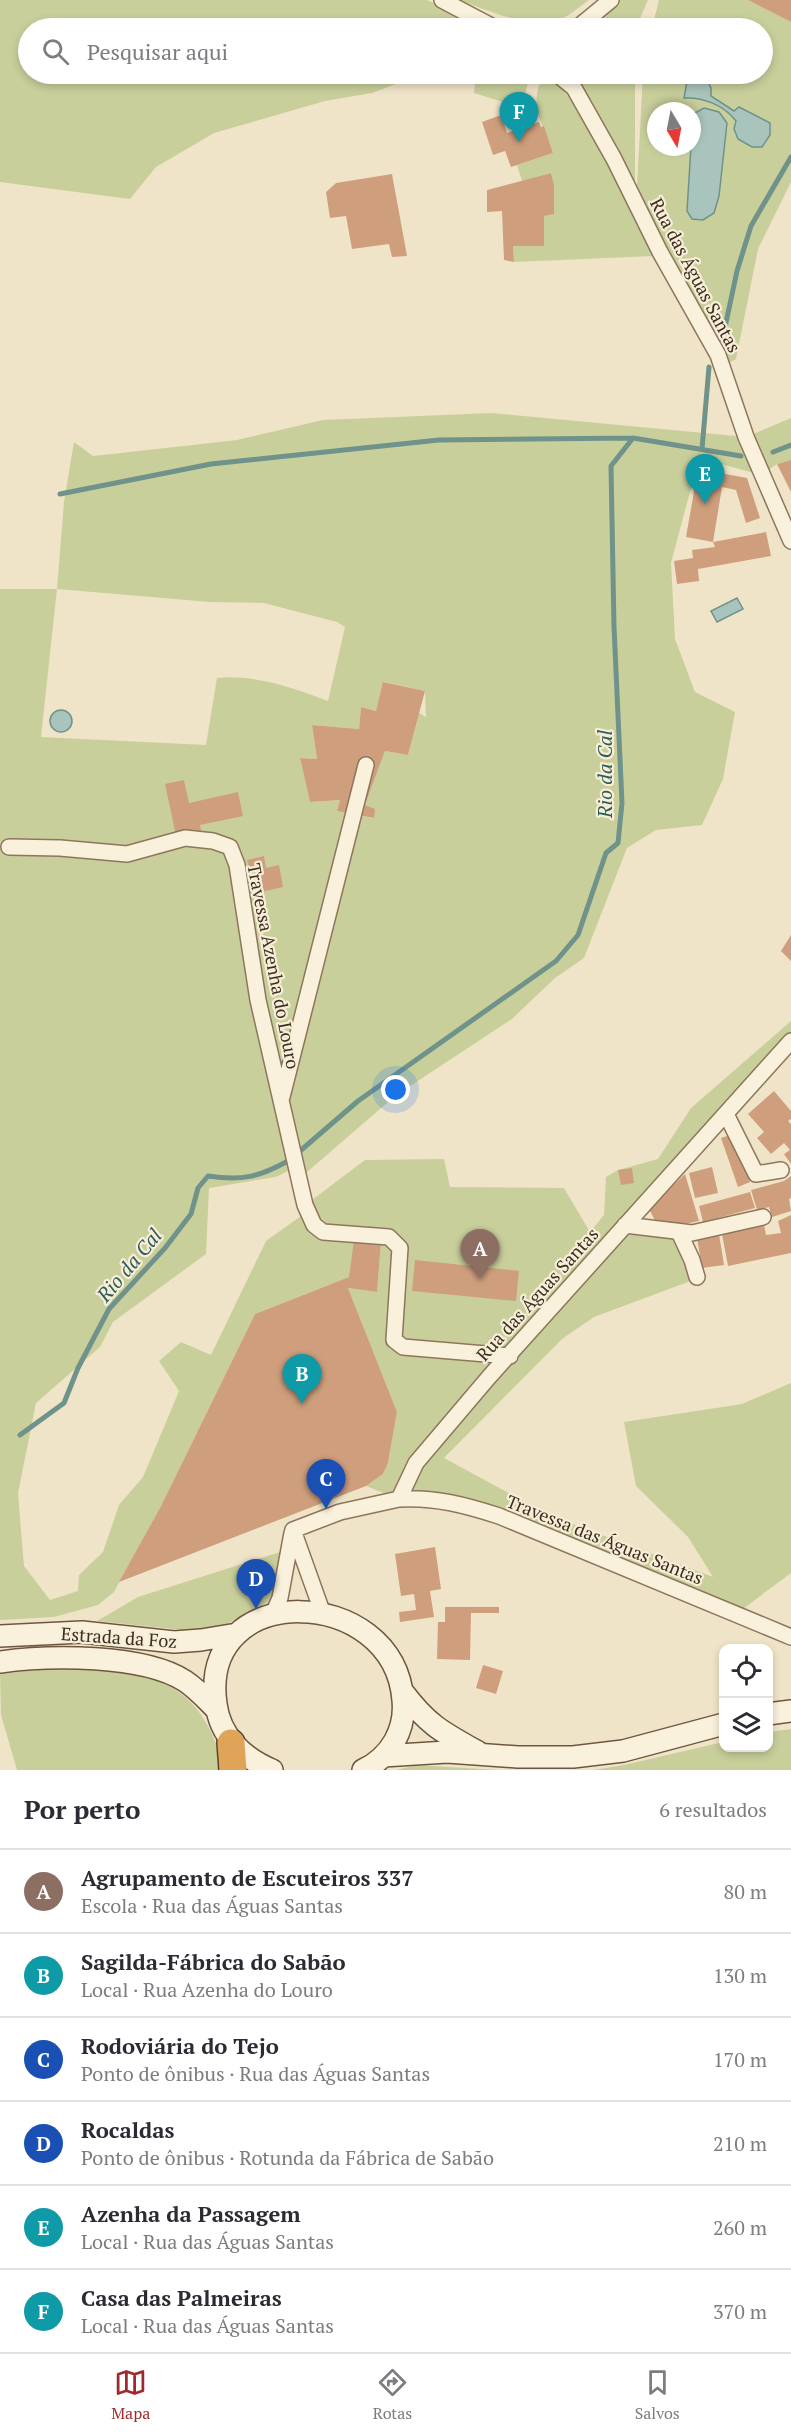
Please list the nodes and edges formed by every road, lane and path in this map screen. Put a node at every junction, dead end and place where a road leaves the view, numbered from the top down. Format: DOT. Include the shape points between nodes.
graph roads {
  1 [pos="442,0"];
  2 [pos="611,0"];
  3 [pos="476,18"];
  4 [pos="589,18"];
  5 [pos="569,84"];
  6 [pos="791,542"];
  7 [pos="366,765"];
  8 [pos="9,847"];
  9 [pos="791,1041"];
  10 [pos="280,1101"];
  11 [pos="726,1114"];
  12 [pos="781,1170"];
  13 [pos="763,1217"];
  14 [pos="625,1225"];
  15 [pos="679,1232"];
  16 [pos="697,1277"];
  17 [pos="510,1356"];
  18 [pos="399,1499"];
  19 [pos="293,1530"];
  20 [pos="273,1614"];
  21 [pos="323,1614"];
  22 [pos="237,1634"];
  23 [pos="0,1636"];
  24 [pos="791,1637"];
  25 [pos="0,1662"];
  26 [pos="403,1692"];
  27 [pos="216,1709"];
  28 [pos="791,1711"];
  29 [pos="773,1713"];
  30 [pos="719,1725"];
  31 [pos="231,1743"];
  32 [pos="481,1753"];
  33 [pos="370,1766"];
  34 [pos="232,1770"];
  35 [pos="272,1770"];
  1 -- 3 [label="street"];
  2 -- 4 [label="street"];
  5 -- 6 [label="street, Rua das Águas Santas" via="614,159 718,355 746,437"];
  7 -- 10 [label="street"];
  8 -- 10 [label="street, Travessa Azenha do Louro" via="127,854 185,838 213,841 230,848 237,865 258,1000"];
  9 -- 11 [label="street, Rua das Águas Santas"];
  10 -- 17 [label="street" via="305,1205 314,1225 322,1232 389,1237 400,1248 394,1340 404,1347"];
  11 -- 12 [label="street" via="756,1174"];
  11 -- 14 [label="street, Rua das Águas Santas"];
  13 -- 15 [label="street" via="692,1233"];
  14 -- 15 [label="street"];
  14 -- 17 [label="street, Rua das Águas Santas"];
  15 -- 16 [label="street"];
  17 -- 18 [label="street, Rua das Águas Santas" via="416,1463"];
  18 -- 19 [label="street" via="339,1512"];
  18 -- 24 [label="street, Travessa das Águas Santas" via="453,1501 499,1516"];
  19 -- 20 [label="street" via="280,1598"];
  19 -- 21 [label="street"];
  20 -- 21 [label="main road"];
  20 -- 22 [label="main road"];
  21 -- 26 [label="main road" via="371,1636 393,1664"];
  22 -- 23 [label="main road, Estrada da Foz" via="174,1642 82,1632"];
  22 -- 27 [label="main road" via="223,1651 216,1670"];
  25 -- 27 [label="main road, Estrada da Foz" via="52,1658 144,1666 185,1681"];
  26 -- 32 [label="main road" via="437,1730"];
  26 -- 33 [label="main road" via="402,1724 396,1740"];
  27 -- 31 [label="main road"];
  28 -- 29 [label="main road"];
  30 -- 32 [label="main road" via="598,1755 546,1758"];
  31 -- 34 [label="highway"];
  31 -- 35 [label="main road"];
  32 -- 33 [label="main road" via="428,1752"];
}
